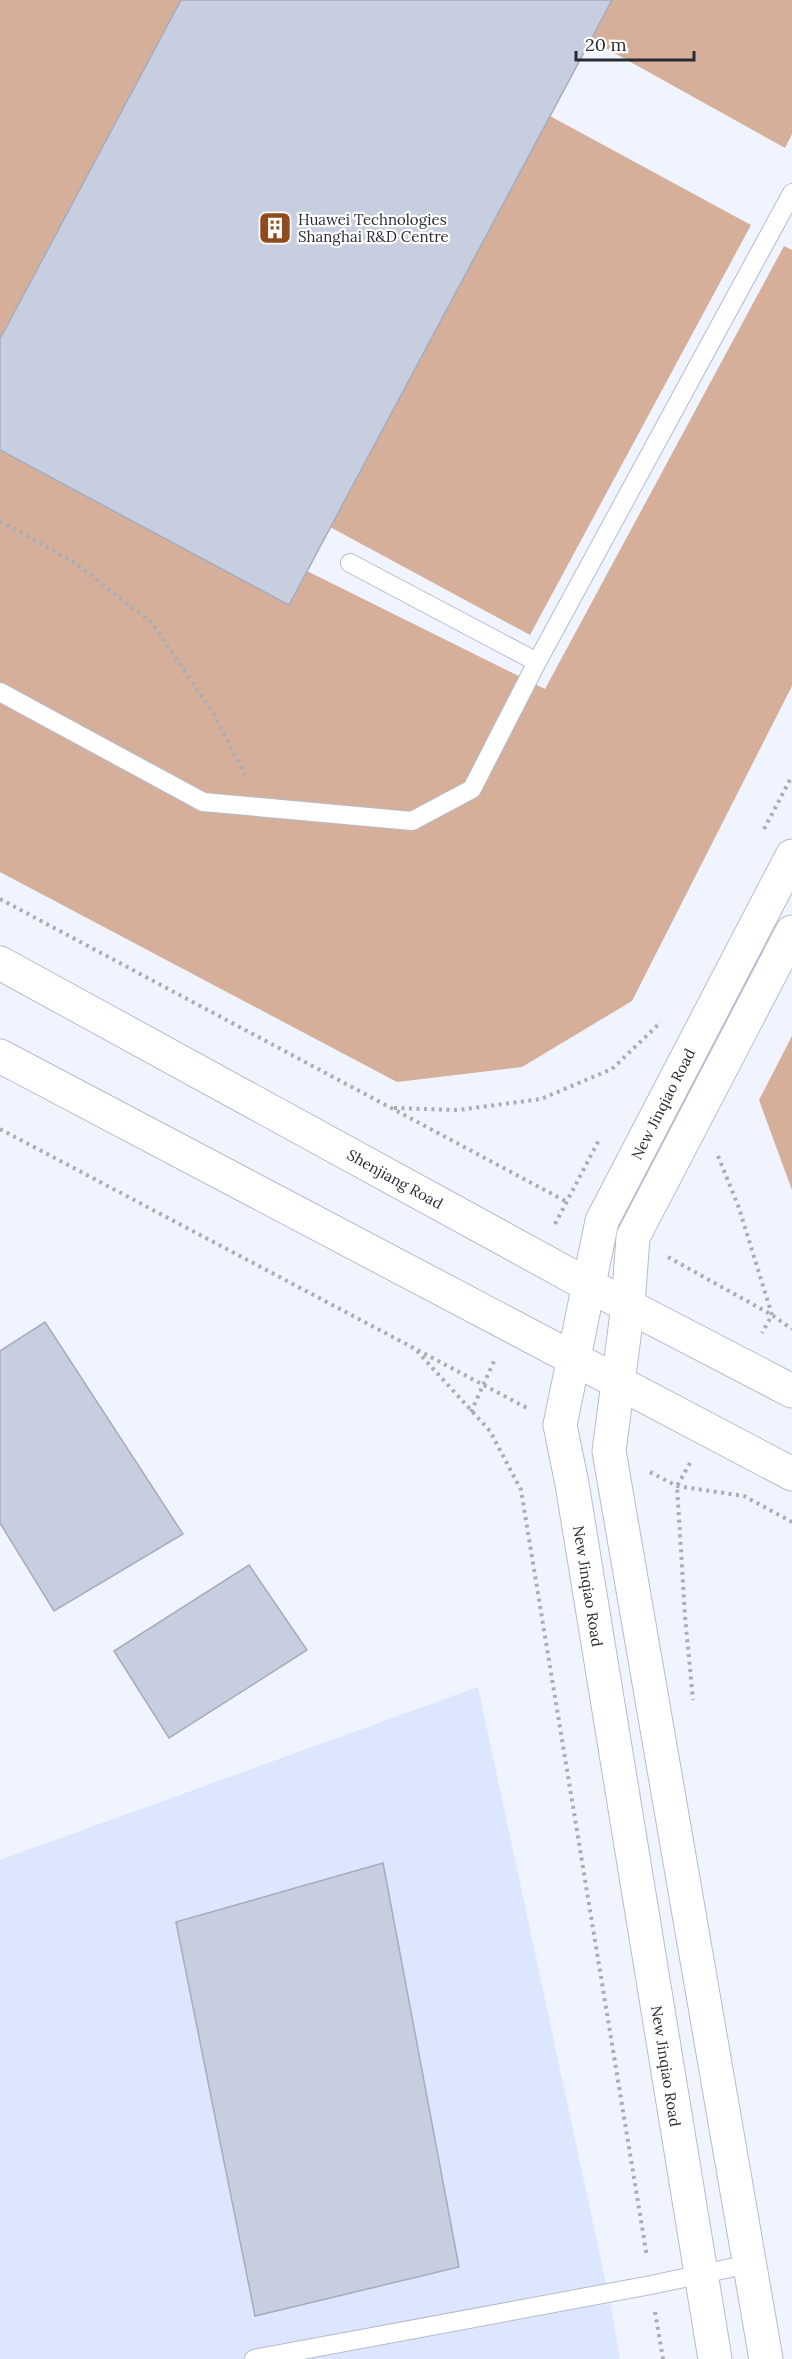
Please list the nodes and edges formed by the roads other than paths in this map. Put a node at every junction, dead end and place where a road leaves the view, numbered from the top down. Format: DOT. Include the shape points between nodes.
graph roads {
  1 [pos="791,199"];
  2 [pos="350,563"];
  3 [pos="537,662"];
  4 [pos="0,692"];
  5 [pos="792,856"];
  6 [pos="792,932"];
  7 [pos="0,963"];
  8 [pos="0,1056"];
  9 [pos="588,1285"];
  10 [pos="628,1306"];
  11 [pos="573,1360"];
  12 [pos="617,1382"];
  13 [pos="792,1391"];
  14 [pos="792,1474"];
  15 [pos="749,2264"];
  16 [pos="699,2274"];
  17 [pos="254,2359"];
  18 [pos="715,2359"];
  19 [pos="766,2359"];
  1 -- 3 [label="lane"];
  2 -- 3 [label="lane"];
  3 -- 4 [label="lane" via="472,789 412,821 203,802"];
  5 -- 9 [label="street, New Jinqiao Road" via="602,1221"];
  6 -- 10 [label="street" via="633,1237"];
  7 -- 9 [label="street, Shenjiang Road"];
  8 -- 11 [label="street"];
  9 -- 10 [label="street, Shenjiang Road"];
  9 -- 11 [label="street, New Jinqiao Road"];
  10 -- 12 [label="street"];
  10 -- 13 [label="street, Shenjiang Road"];
  11 -- 12 [label="street"];
  11 -- 16 [label="street, New Jinqiao Road" via="560,1425"];
  12 -- 14 [label="street"];
  12 -- 15 [label="street" via="609,1451"];
  15 -- 16 [label="lane"];
  15 -- 19 [label="street"];
  16 -- 17 [label="lane"];
  16 -- 18 [label="street, New Jinqiao Road"];
}
